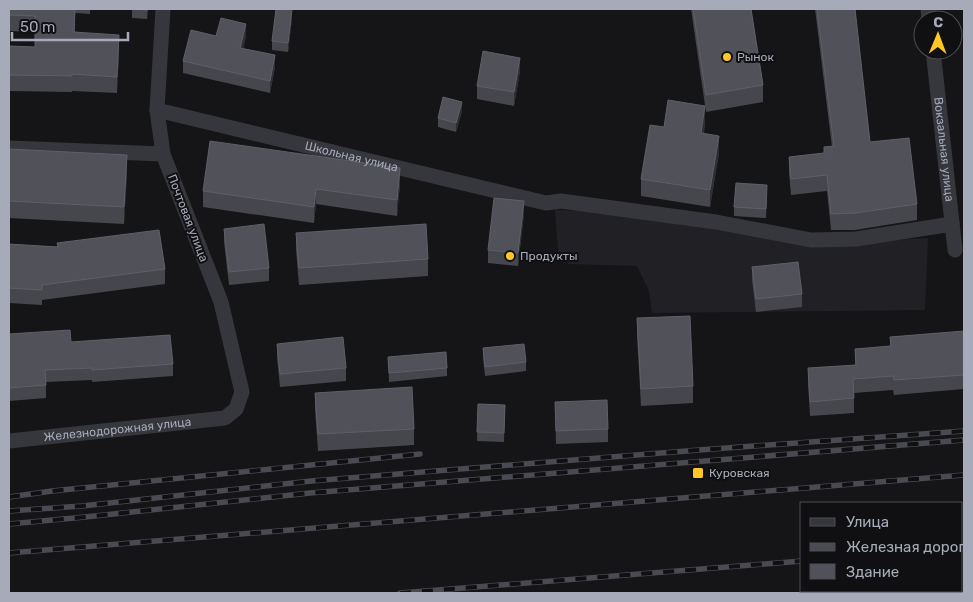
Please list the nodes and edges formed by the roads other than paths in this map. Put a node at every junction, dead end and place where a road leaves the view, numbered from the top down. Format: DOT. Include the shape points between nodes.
graph roads {
  1 [pos="163,9"];
  2 [pos="934,60"];
  3 [pos="157,110"];
  4 [pos="9,148"];
  5 [pos="163,154"];
  6 [pos="952,224"];
  7 [pos="961,253"];
  8 [pos="225,418"];
  9 [pos="9,441"];
  1 -- 3 [label="street, Почтовая улица"];
  2 -- 6 [label="street, Вокзальная улица"];
  3 -- 5 [label="street, Почтовая улица"];
  3 -- 6 [label="street, Школьная улица" via="546,203 561,201 716,222 811,240 856,239"];
  4 -- 5 [label="street"];
  5 -- 8 [label="street, Почтовая улица" via="221,302 242,392 236,409"];
  6 -- 7 [label="street, Вокзальная улица"];
  8 -- 9 [label="street, Железнодорожная улица"];
}
